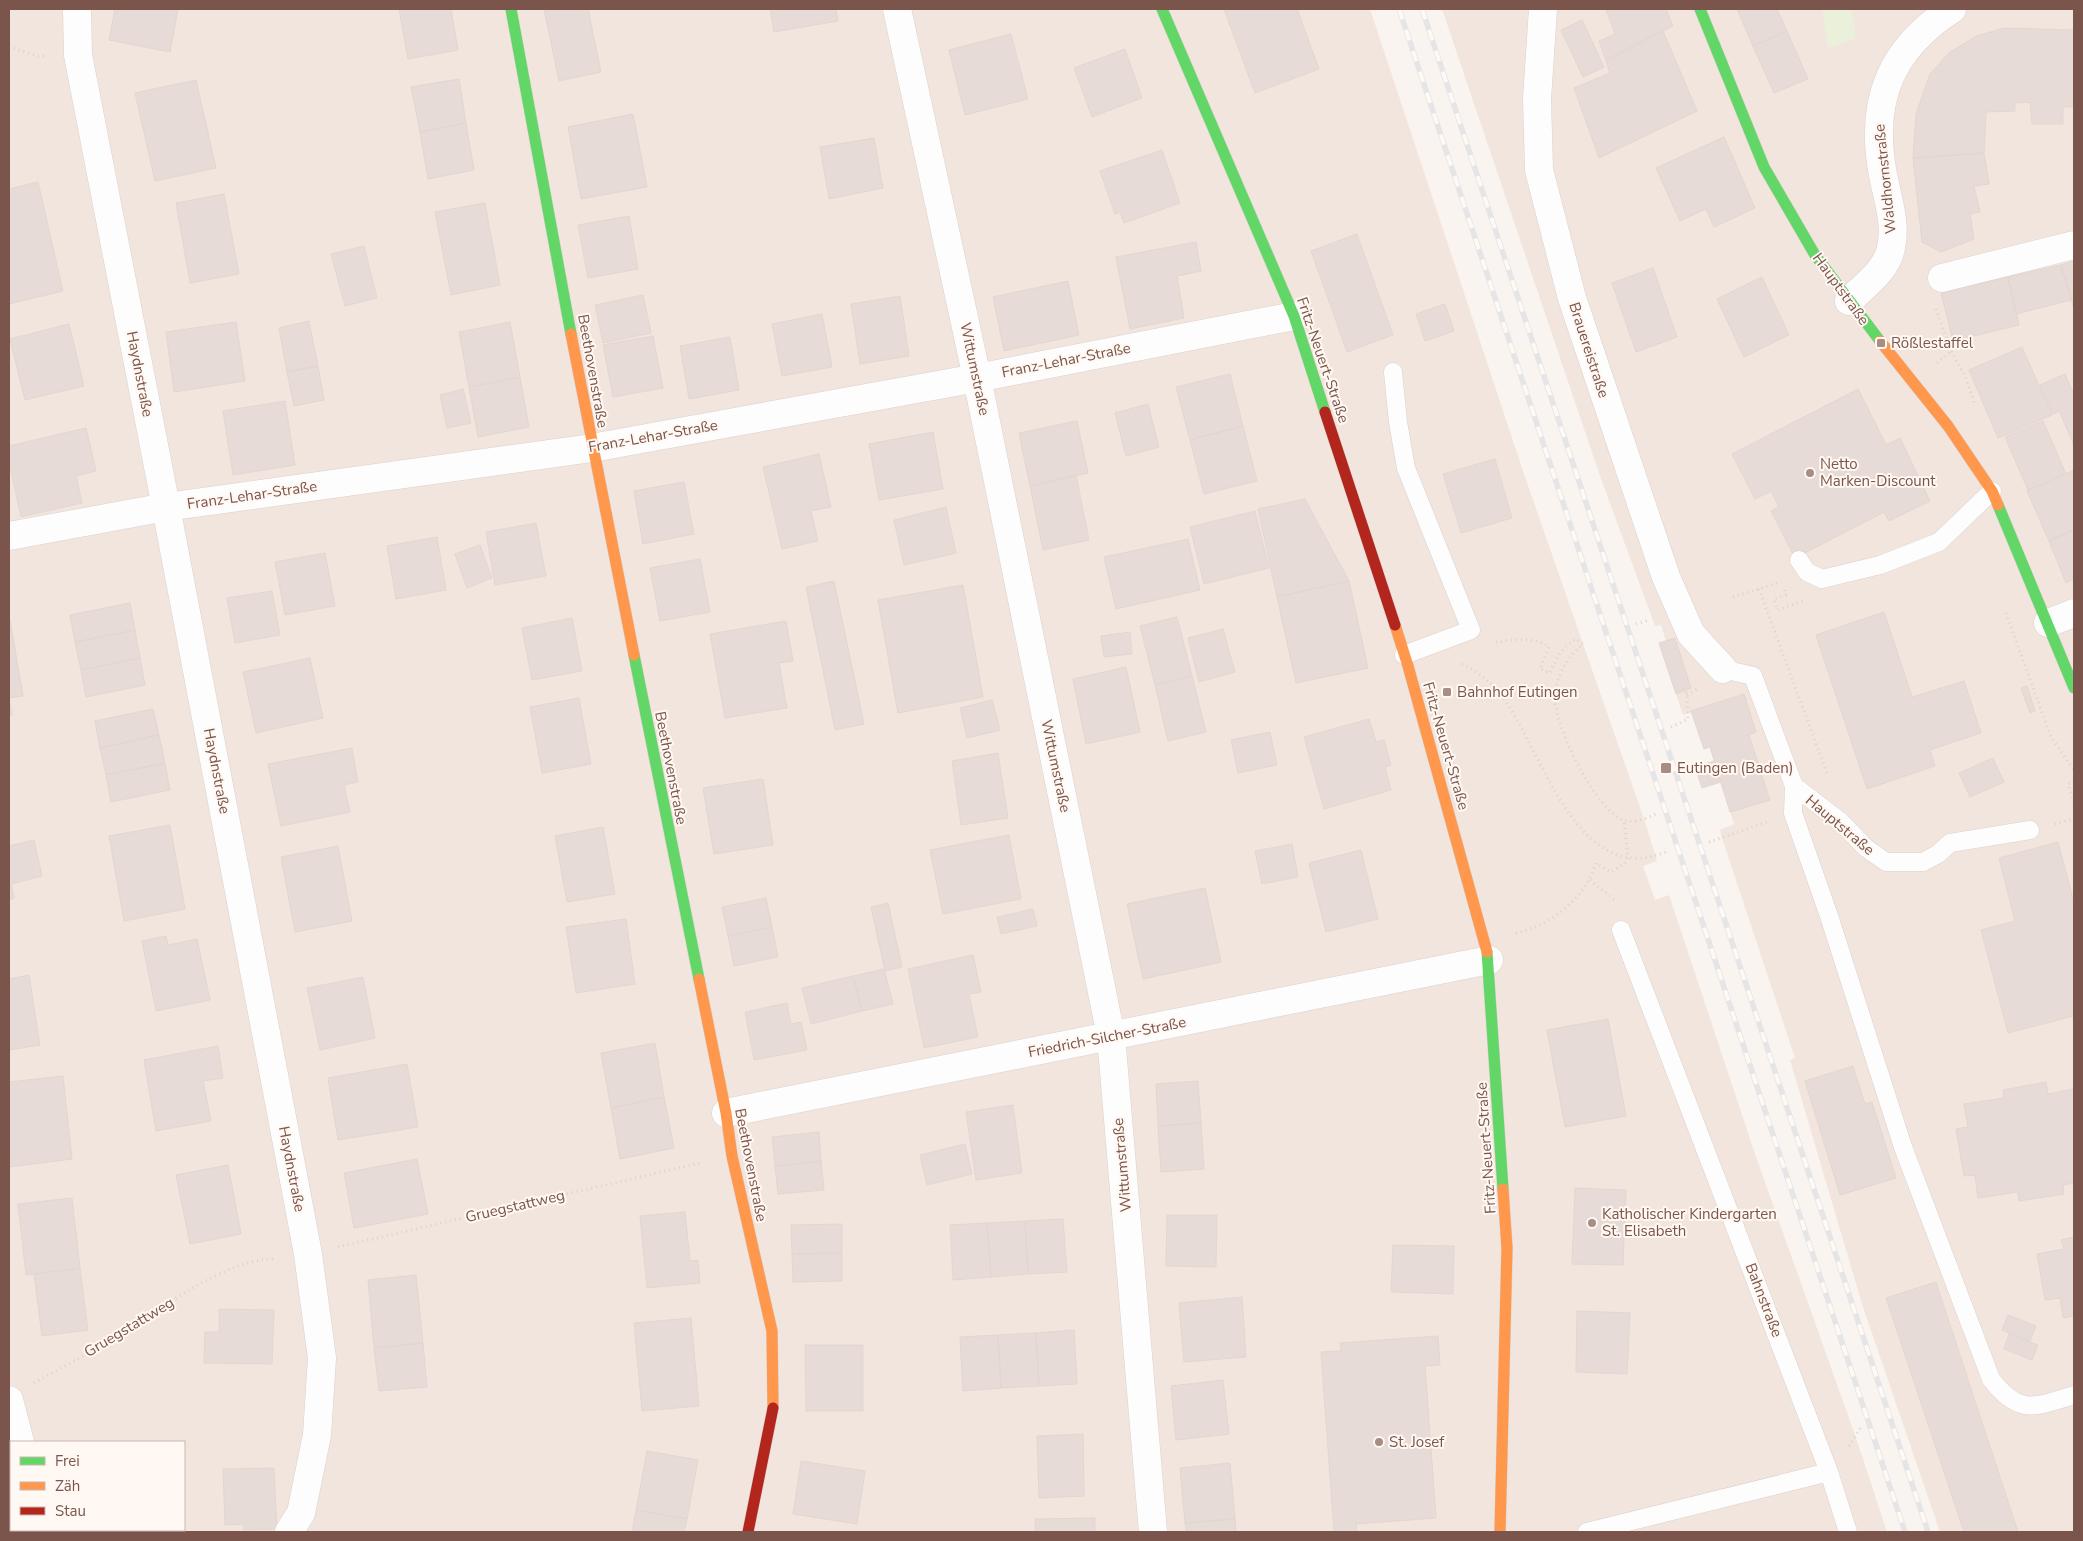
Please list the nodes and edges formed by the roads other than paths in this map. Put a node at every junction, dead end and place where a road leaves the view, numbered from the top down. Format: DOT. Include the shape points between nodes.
graph roads {
  1 [pos="77,9"];
  2 [pos="512,9"];
  3 [pos="897,9"];
  4 [pos="1162,9"];
  5 [pos="1543,9"];
  6 [pos="1700,9"];
  7 [pos="1952,9"];
  8 [pos="1917,21"];
  9 [pos="2074,245"];
  10 [pos="1938,289"];
  11 [pos="1849,301"];
  12 [pos="1294,316"];
  13 [pos="1393,372"];
  14 [pos="977,378"];
  15 [pos="592,448"];
  16 [pos="1992,492"];
  17 [pos="166,507"];
  18 [pos="9,536"];
  19 [pos="1799,560"];
  20 [pos="2074,613"];
  21 [pos="2048,623"];
  22 [pos="1404,655"];
  23 [pos="1723,668"];
  24 [pos="2074,688"];
  25 [pos="1794,786"];
  26 [pos="2030,830"];
  27 [pos="1621,930"];
  28 [pos="1487,950"];
  29 [pos="1111,1036"];
  30 [pos="726,1113"];
  31 [pos="17,1394"];
  32 [pos="2074,1395"];
  33 [pos="20,1441"];
  34 [pos="1829,1472"];
  35 [pos="289,1532"];
  36 [pos="748,1532"];
  37 [pos="1152,1532"];
  38 [pos="1500,1532"];
  39 [pos="1587,1532"];
  40 [pos="1848,1532"];
  1 -- 17 [label="street, Haydnstraße" via="78,55"];
  2 -- 15 [label="street, Beethovenstraße"];
  3 -- 14 [label="street, Wittumstraße"];
  4 -- 12 [label="street, Fritz-Neuert-Straße"];
  5 -- 23 [label="street, Brauereistraße" via="1537,99 1539,170 1572,298 1666,578 1691,634"];
  6 -- 11 [label="street, Hauptstraße" via="1764,166 1815,255"];
  7 -- 8 [label="street, Waldhornstraße" via="1935,20"];
  8 -- 11 [label="street, Waldhornstraße" via="1895,64 1881,102 1878,125 1892,227 1891,249 1880,270"];
  9 -- 10 [label="street"];
  11 -- 16 [label="street, Hauptstraße" via="1948,426"];
  12 -- 14 [label="street, Franz-Lehar-Straße"];
  12 -- 22 [label="street, Fritz-Neuert-Straße"];
  13 -- 22 [label="lane" via="1406,468 1471,630"];
  14 -- 15 [label="street, Franz-Lehar-Straße"];
  14 -- 29 [label="street, Wittumstraße"];
  15 -- 17 [label="street, Franz-Lehar-Straße"];
  15 -- 30 [label="street, Beethovenstraße"];
  16 -- 19 [label="lane" via="1939,542 1880,565 1822,580 1807,572"];
  16 -- 21 [label="street, Hauptstraße"];
  17 -- 18 [label="street, Franz-Lehar-Straße"];
  17 -- 35 [label="street, Haydnstraße" via="308,1254 322,1358 317,1434 301,1513"];
  20 -- 21 [label="street"];
  21 -- 24 [label="street, Hauptstraße"];
  22 -- 28 [label="street, Fritz-Neuert-Straße"];
  23 -- 25 [label="lane" via="1752,676"];
  25 -- 26 [label="lane, Hauptstraße" via="1886,862 1922,862 1950,843"];
  25 -- 32 [label="lane" via="1794,813 1903,1147 1991,1379 2002,1395 2018,1404 2036,1407"];
  27 -- 34 [label="lane, Bahnstraße"];
  28 -- 29 [label="street, Friedrich-Silcher-Straße"];
  28 -- 38 [label="street, Fritz-Neuert-Straße" via="1507,1248"];
  29 -- 30 [label="street, Friedrich-Silcher-Straße"];
  29 -- 37 [label="street, Wittumstraße"];
  30 -- 36 [label="street, Beethovenstraße" via="732,1156 772,1331 773,1406"];
  31 -- 33 [label="street"];
  34 -- 39 [label="lane"];
  34 -- 40 [label="lane, Bahnstraße"];
}
